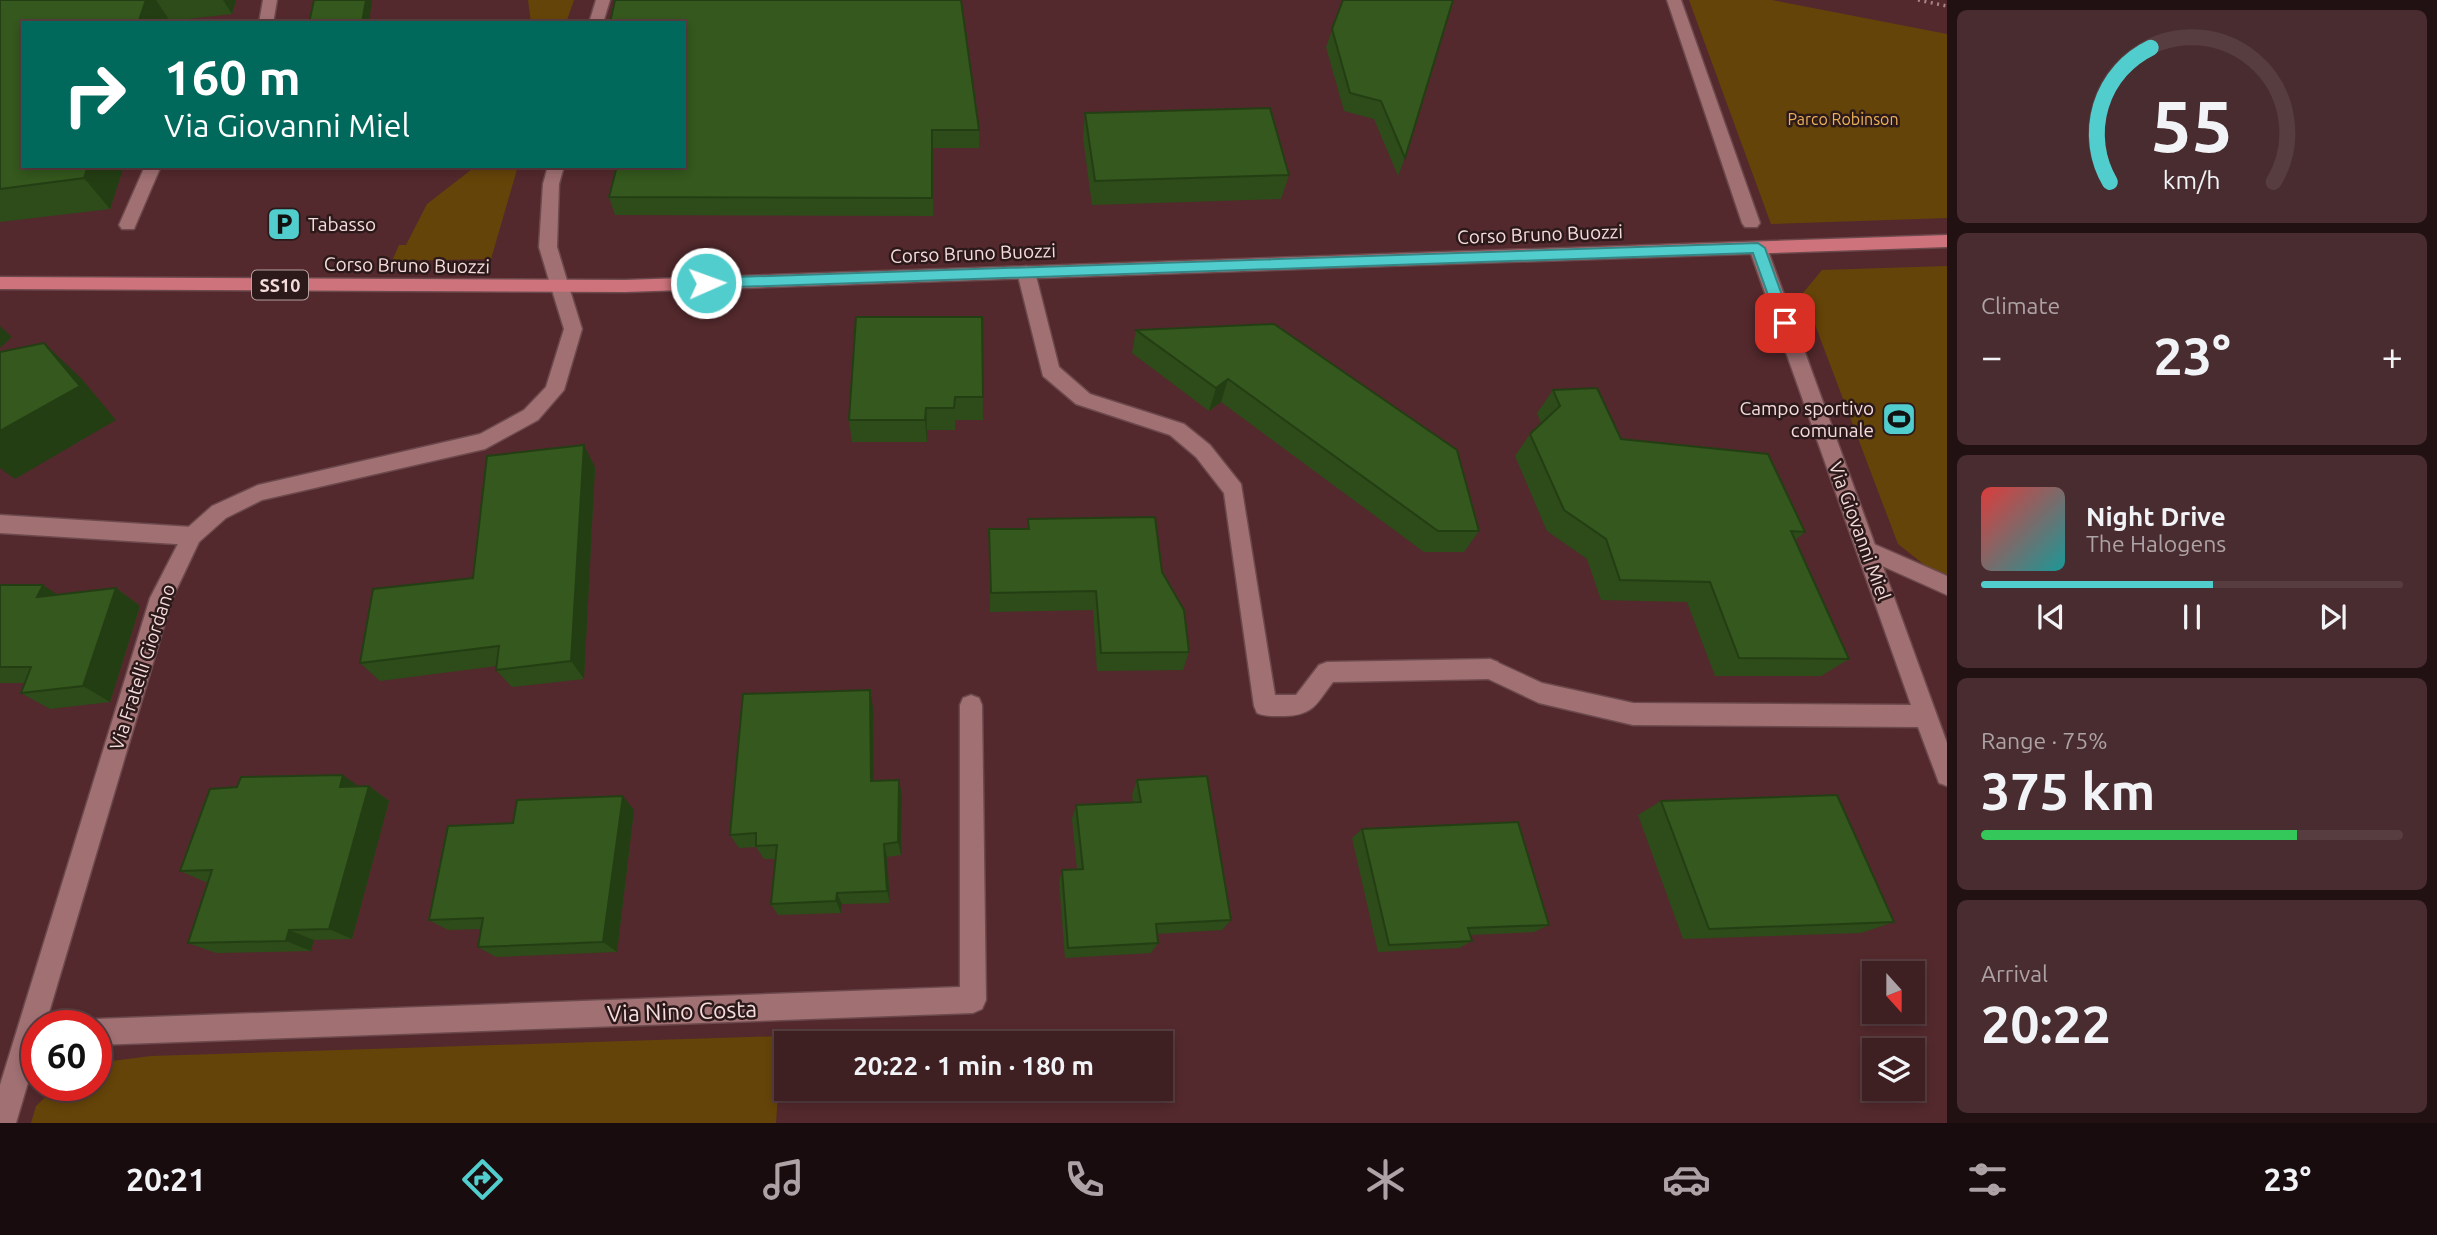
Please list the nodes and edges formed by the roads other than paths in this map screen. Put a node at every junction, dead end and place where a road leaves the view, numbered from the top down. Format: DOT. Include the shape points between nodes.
graph roads {
  1 [pos="270,0"];
  2 [pos="603,0"];
  3 [pos="1674,0"];
  4 [pos="266,21"];
  5 [pos="597,21"];
  6 [pos="152,168"];
  7 [pos="555,168"];
  8 [pos="1751,223"];
  9 [pos="128,225"];
  10 [pos="1947,241"];
  11 [pos="1758,248"];
  12 [pos="1026,272"];
  13 [pos="0,283"];
  14 [pos="560,287"];
  15 [pos="0,524"];
  16 [pos="192,536"];
  17 [pos="1867,550"];
  18 [pos="1947,586"];
  19 [pos="971,705"];
  20 [pos="1926,716"];
  21 [pos="1947,775"];
  22 [pos="40,1010"];
  23 [pos="112,1031"];
  24 [pos="21,1069"];
  25 [pos="2,1123"];
  1 -- 4 [label="street"];
  2 -- 5 [label="street"];
  3 -- 8 [label="street"];
  6 -- 9 [label="street"];
  7 -- 14 [label="street, Via Fratelli Giordano" via="548,247"];
  10 -- 11 [label="main road, Corso Bruno Buozzi / SS10"];
  11 -- 12 [label="main road, Corso Bruno Buozzi / SS10"];
  11 -- 17 [label="street, Via Giovanni Miel"];
  12 -- 14 [label="main road, Corso Bruno Buozzi / SS10"];
  12 -- 20 [label="street" via="1050,371 1083,399 1177,429 1203,451 1234,490 1265,706 1302,705 1327,672 1490,668 1539,693 1633,714"];
  13 -- 14 [label="main road, Corso Bruno Buozzi / SS10"];
  14 -- 16 [label="street, Via Fratelli Giordano" via="573,329 554,390 531,415 485,441 258,493 219,512"];
  15 -- 16 [label="street"];
  16 -- 22 [label="street, Via Fratelli Giordano" via="161,598"];
  17 -- 18 [label="street"];
  17 -- 20 [label="street, Via Giovanni Miel"];
  19 -- 23 [label="street, Via Nino Costa" via="973,1000"];
  20 -- 21 [label="street, Via Giovanni Miel"];
  24 -- 25 [label="street, Via Fratelli Giordano"];
}
